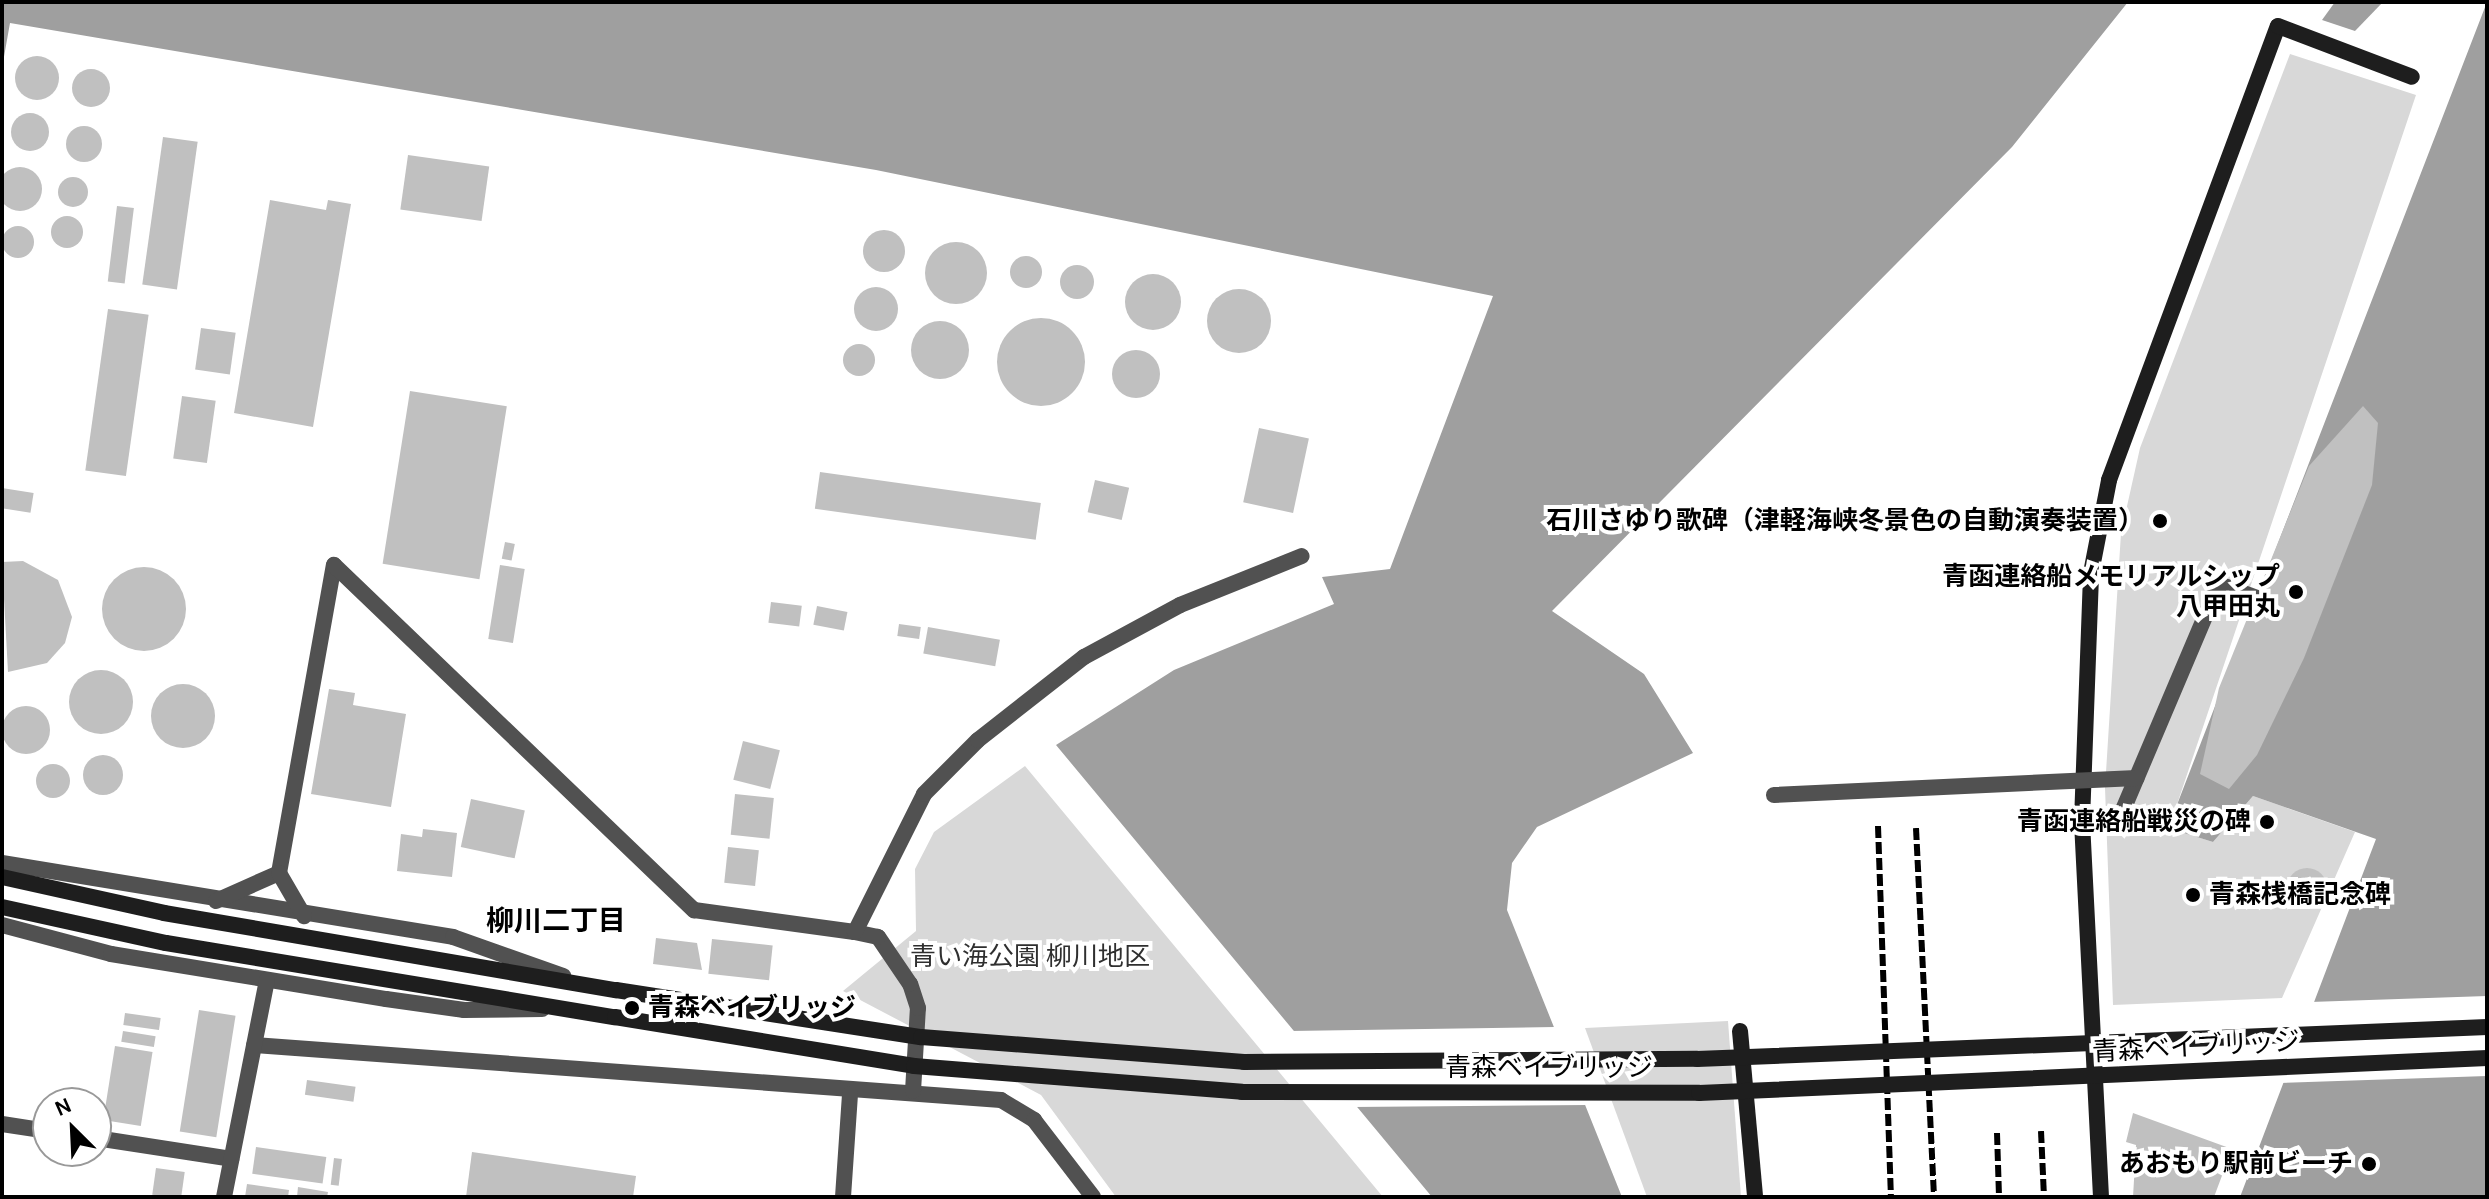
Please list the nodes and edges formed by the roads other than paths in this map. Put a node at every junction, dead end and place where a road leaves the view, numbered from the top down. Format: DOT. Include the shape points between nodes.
graph roads {
  1 [pos="2412,77"];
  2 [pos="1302,556"];
  3 [pos="2257,598"];
  4 [pos="2137,778"];
  5 [pos="1774,795"];
  6 [pos="2117,824"];
  7 [pos="2,863"];
  8 [pos="279,873"];
  9 [pos="2,877"];
  10 [pos="214,902"];
  11 [pos="2,907"];
  12 [pos="304,916"];
  13 [pos="2,925"];
  14 [pos="855,932"];
  15 [pos="267,980"];
  16 [pos="590,985"];
  17 [pos="563,1009"];
  18 [pos="2487,1027"];
  19 [pos="1740,1031"];
  20 [pos="254,1045"];
  21 [pos="2487,1058"];
  22 [pos="913,1091"];
  23 [pos="850,1094"];
  24 [pos="2,1124"];
  25 [pos="32,1129"];
  26 [pos="112,1140"];
  27 [pos="231,1159"];
  28 [pos="224,1197"];
  29 [pos="843,1197"];
  30 [pos="1093,1197"];
  31 [pos="1755,1197"];
  32 [pos="2101,1197"];
  1 -- 32 [label="street" via="2278,26 2109,480 2091,573 2082,821"];
  2 -- 14 [label="street" via="1180,605 1084,657 978,740 900,829"];
  3 -- 4 [label="street" via="2219,584"];
  4 -- 5 [label="street, bridge"];
  4 -- 6 [label="street"];
  7 -- 10 [label="street"];
  8 -- 10 [label="street"];
  8 -- 12 [label="street"];
  8 -- 14 [label="street" via="334,565 694,910"];
  9 -- 16 [label="street, 青森ベイブリッジ" via="164,913"];
  10 -- 12 [label="street"];
  11 -- 17 [label="street, 青森ベイブリッジ" via="166,943"];
  12 -- 16 [label="street" via="453,937"];
  13 -- 15 [label="street" via="111,954"];
  14 -- 22 [label="street" via="878,937 910,984 918,1008"];
  15 -- 17 [label="street" via="464,1010"];
  15 -- 20 [label="street"];
  16 -- 18 [label="street, 青森ベイブリッジ, bridge" via="921,1037 1244,1062 1697,1059"];
  17 -- 21 [label="street, 青森ベイブリッジ, bridge" via="914,1066 1242,1092 1699,1093"];
  19 -- 31 [label="street"];
  20 -- 23 [label="street" via="452,1055"];
  20 -- 27 [label="street"];
  22 -- 23 [label="street"];
  22 -- 30 [label="street" via="1001,1100 1034,1120"];
  23 -- 29 [label="street"];
  24 -- 25 [label="street"];
  26 -- 27 [label="street"];
  27 -- 28 [label="street"];
}
